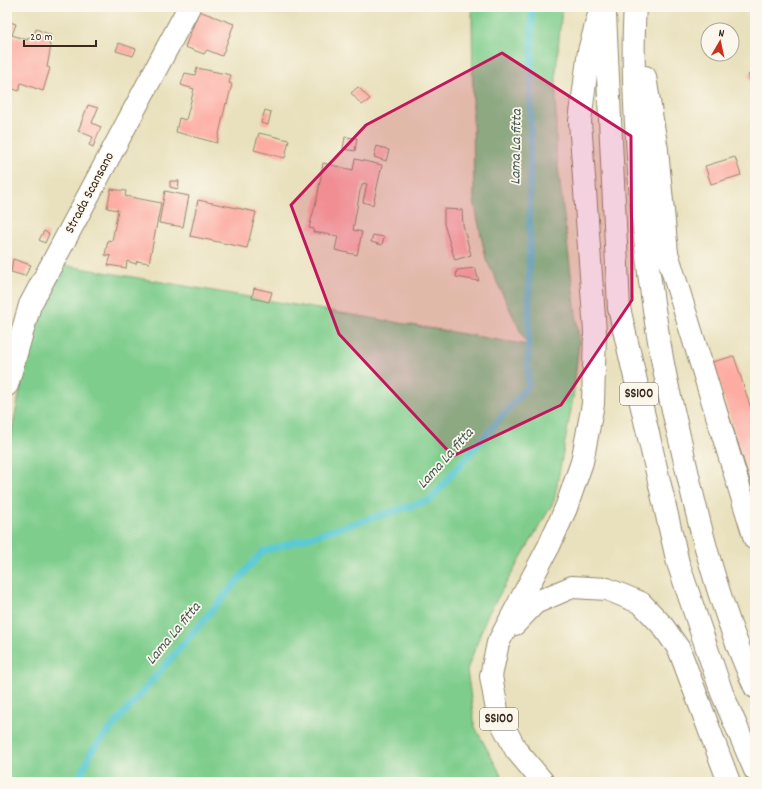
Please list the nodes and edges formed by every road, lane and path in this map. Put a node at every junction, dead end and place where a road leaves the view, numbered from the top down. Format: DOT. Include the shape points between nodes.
graph roads {
  1 [pos="189,7"];
  2 [pos="600,7"];
  3 [pos="605,7"];
  4 [pos="634,21"];
  5 [pos="7,385"];
  6 [pos="755,539"];
  7 [pos="498,643"];
  8 [pos="755,687"];
  9 [pos="754,768"];
  10 [pos="728,778"];
  11 [pos="543,782"];
  1 -- 5 [label="main road, Strada Scansano" via="30,305"];
  2 -- 7 [label="main road, SS100" via="589,51 580,121 595,332 593,404 582,462 566,508"];
  3 -- 9 [label="main road, SS100" via="619,308 678,563 722,693"];
  4 -- 6 [label="main road, SS100" via="647,82 657,150 667,253"];
  4 -- 8 [label="main road, SS100" via="639,178 648,266 662,359 710,563 740,654"];
  7 -- 10 [label="main road" via="535,603 572,587 608,589 641,603 662,625 679,649"];
  7 -- 11 [label="main road, SS100" via="491,676 498,716 516,750"];
}
